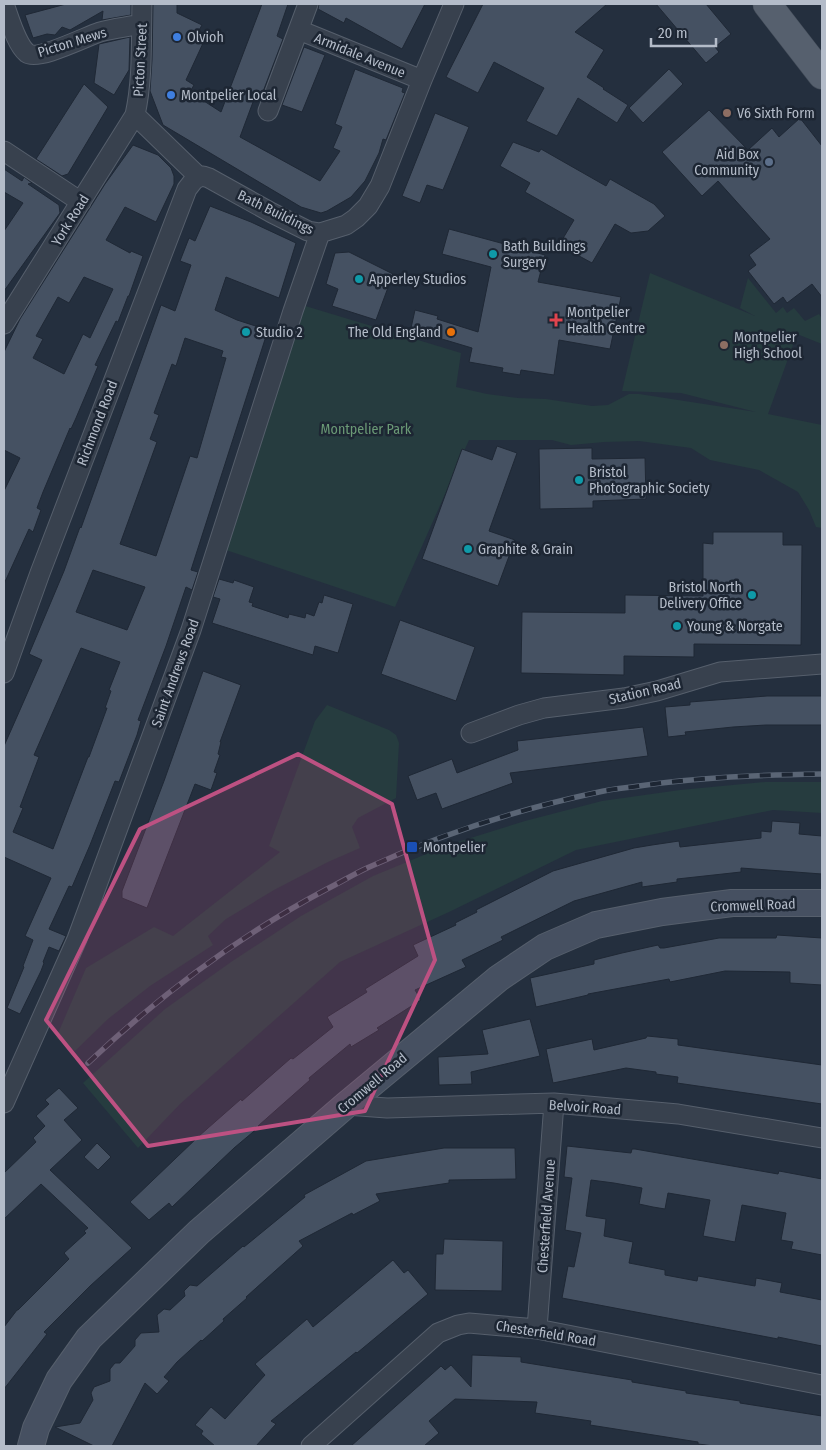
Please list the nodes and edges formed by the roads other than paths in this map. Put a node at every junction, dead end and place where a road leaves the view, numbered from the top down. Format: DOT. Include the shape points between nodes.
graph roads {
  1 [pos="4,4"];
  2 [pos="142,4"];
  3 [pos="308,4"];
  4 [pos="454,4"];
  5 [pos="766,4"];
  6 [pos="141,24"];
  7 [pos="299,30"];
  8 [pos="822,75"];
  9 [pos="422,80"];
  10 [pos="268,111"];
  11 [pos="135,115"];
  12 [pos="4,151"];
  13 [pos="199,178"];
  14 [pos="81,202"];
  15 [pos="320,233"];
  16 [pos="4,324"];
  17 [pos="822,664"];
  18 [pos="4,674"];
  19 [pos="471,733"];
  20 [pos="822,903"];
  21 [pos="4,1103"];
  22 [pos="554,1103"];
  23 [pos="346,1105"];
  24 [pos="822,1138"];
  25 [pos="537,1329"];
  26 [pos="822,1385"];
  27 [pos="31,1446"];
  28 [pos="311,1446"];
  1 -- 6 [label="street, Picton Mews" via="19,42 27,53 34,55 100,32"];
  2 -- 6 [label="street, Picton Street"];
  3 -- 7 [label="street"];
  4 -- 9 [label="street, Bath Buildings"];
  5 -- 8 [label="main road"];
  6 -- 11 [label="street, Picton Street" via="139,98"];
  7 -- 9 [label="street, Armidale Avenue"];
  7 -- 10 [label="street"];
  9 -- 15 [label="street, Bath Buildings" via="380,186 368,206 346,224"];
  11 -- 13 [label="street, Bath Buildings"];
  11 -- 14 [label="street, York Road"];
  12 -- 14 [label="street"];
  13 -- 15 [label="street, Bath Buildings" via="209,178 272,213"];
  13 -- 18 [label="street, Richmond Road" via="187,189"];
  14 -- 16 [label="street, York Road"];
  15 -- 21 [label="street, Saint Andrews Road" via="191,630 77,939"];
  17 -- 19 [label="street, Station Road" via="720,672 624,698 544,708"];
  20 -- 23 [label="street, Cromwell Road" via="732,903 596,925 545,947 499,978"];
  22 -- 23 [label="street, Belvoir Road" via="387,1108"];
  22 -- 24 [label="street, Belvoir Road" via="678,1114"];
  22 -- 25 [label="street, Chesterfield Avenue"];
  23 -- 27 [label="street, Cromwell Road" via="199,1232 89,1338 59,1380"];
  25 -- 26 [label="street, Chesterfield Road"];
  25 -- 28 [label="street, Chesterfield Road" via="469,1323 438,1333"];
}
